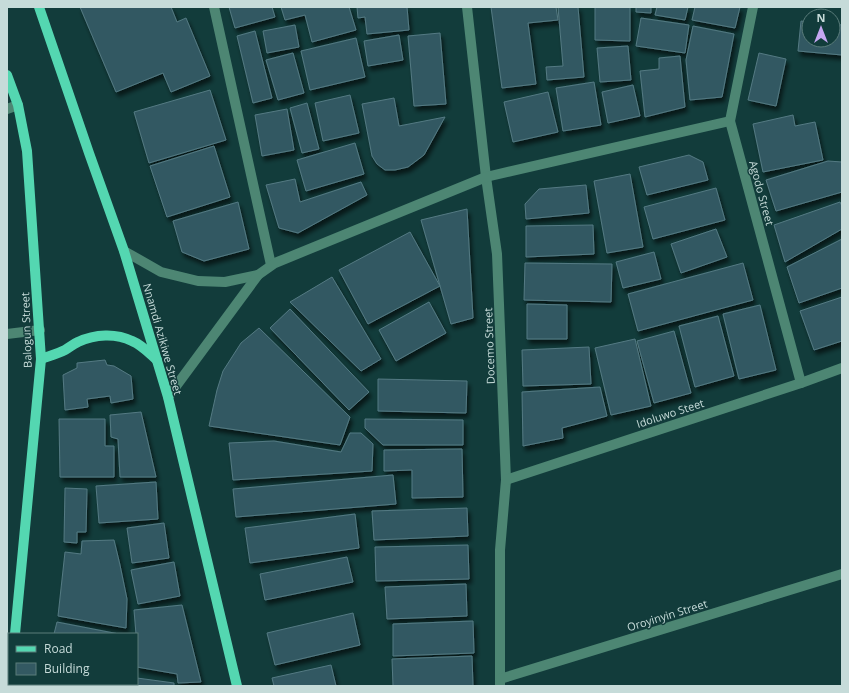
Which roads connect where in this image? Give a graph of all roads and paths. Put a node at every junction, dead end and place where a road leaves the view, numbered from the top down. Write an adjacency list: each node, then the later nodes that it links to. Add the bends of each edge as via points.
1 (39, 7): 10 (main road, Nnamdi Azikiwe Street)
2 (214, 7): 11 (street)
3 (467, 7): 9 (street, Docemo Street)
4 (754, 7): 8 (street, Agodo Street)
5 (7, 75): 6 (main road, Balogun Street)
6 (18, 106): 7 (street); 13 (main road, Balogun Street, via 28,151)
7 (7, 109)
8 (730, 120): 9 (street); 18 (street, Agodo Street)
9 (486, 177): 11 (street); 20 (street, Docemo Street, via 497,254)
10 (124, 251): 12 (street, via 161,272 198,281 225,282); 16 (main road, Nnamdi Azikiwe Street)
11 (271, 265): 12 (street)
12 (258, 275): 19 (street)
13 (40, 330): 14 (street); 15 (main road, Balogun Street)
14 (7, 334)
15 (41, 359): 16 (main road, via 79,342 108,335 133,341); 22 (main road, Balogun Street)
16 (158, 362): 19 (main road, Nnamdi Azikiwe Street)
17 (842, 368): 18 (street, Idoluwo Steet)
18 (801, 383): 20 (street, Idoluwo Steet)
19 (168, 397): 24 (main road, Nnamdi Azikiwe Street)
20 (506, 480): 23 (street, Docemo Street, via 500,550)
21 (842, 574): 23 (street, Oroyinyin Street)
22 (15, 633)
23 (500, 683)
24 (237, 686)

